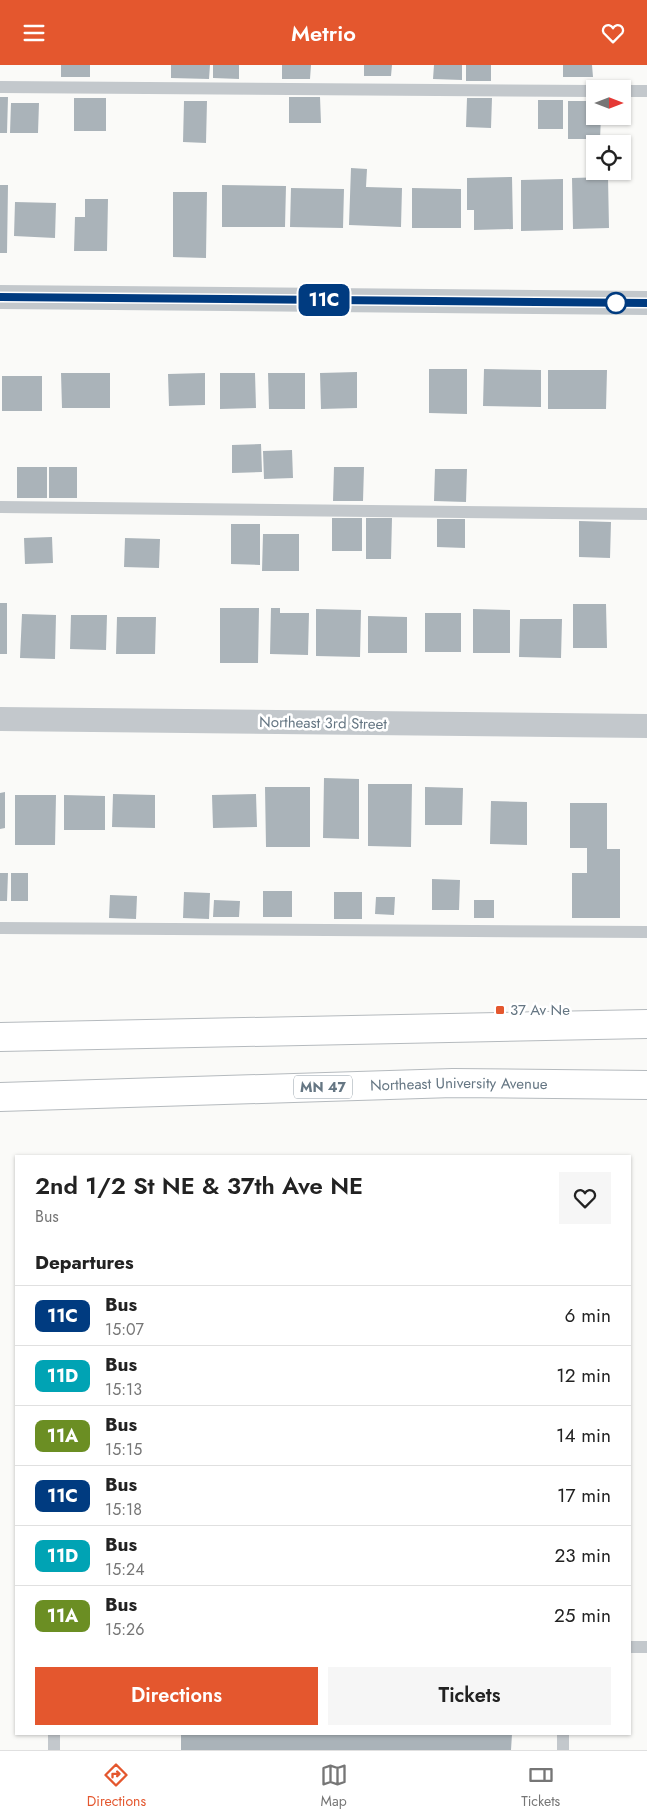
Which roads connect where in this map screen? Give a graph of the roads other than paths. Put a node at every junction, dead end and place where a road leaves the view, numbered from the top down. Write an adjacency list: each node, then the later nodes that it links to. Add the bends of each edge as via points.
1 (0, 87): 2 (lane)
2 (586, 91)
3 (631, 91): 4 (lane)
4 (647, 91)
5 (0, 297): 6 (street)
6 (647, 303)
7 (0, 507): 8 (lane)
8 (647, 514)
9 (0, 719): 10 (street, Northeast 3rd Street)
10 (647, 727)
11 (0, 928): 12 (lane)
12 (647, 932)
13 (647, 1024): 14 (main road)
14 (0, 1037)
15 (647, 1085): 16 (main road, Northeast University Avenue / MN 47, via 453,1083)
16 (0, 1097)
17 (631, 1647): 18 (lane)
18 (647, 1647)
19 (54, 1735): 21 (lane)
20 (563, 1735): 22 (lane)
21 (54, 1750)
22 (563, 1750)

